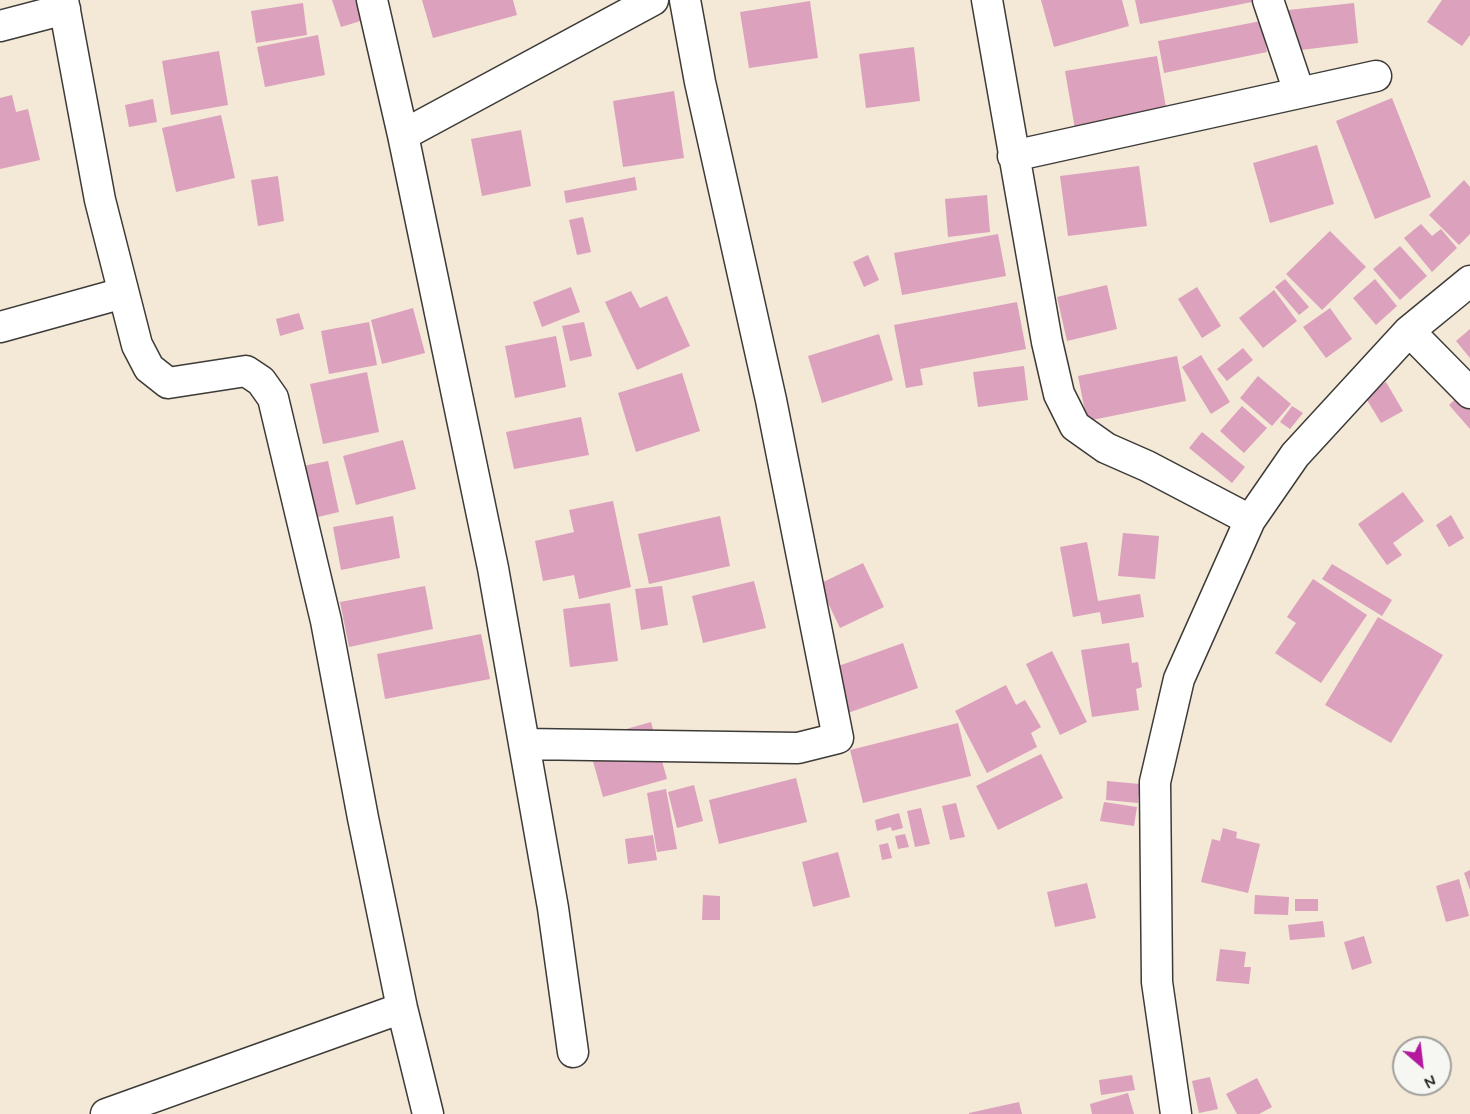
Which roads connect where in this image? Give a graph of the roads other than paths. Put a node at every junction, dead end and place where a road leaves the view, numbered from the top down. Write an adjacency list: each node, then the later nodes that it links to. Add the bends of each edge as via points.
1 (372, 0): 10 (street)
2 (653, 0): 10 (street)
3 (685, 0): 18 (street, via 771,400 838,738 798,748)
4 (987, 0): 11 (street)
5 (1268, 0): 9 (street)
6 (64, 4): 7 (street); 13 (street, via 100,200)
7 (0, 26)
8 (1376, 76): 9 (street)
9 (1299, 92): 11 (street)
10 (403, 135): 18 (street, via 494,568)
11 (1013, 156): 17 (street, via 1047,342 1059,394 1075,426 1106,448)
12 (1470, 281): 15 (street)
13 (123, 293): 14 (street); 19 (street, via 137,345 149,368 168,383 246,371 261,381 273,398 326,621)
14 (0, 327)
15 (1409, 331): 16 (street); 17 (street, via 1295,455)
16 (1470, 393)
17 (1250, 520): 23 (street, via 1179,679 1155,782 1157,982)
18 (524, 744): 20 (street)
19 (402, 1008): 21 (street); 22 (street)
20 (573, 1052)
21 (117, 1112)
22 (428, 1114)
23 (1176, 1114)

